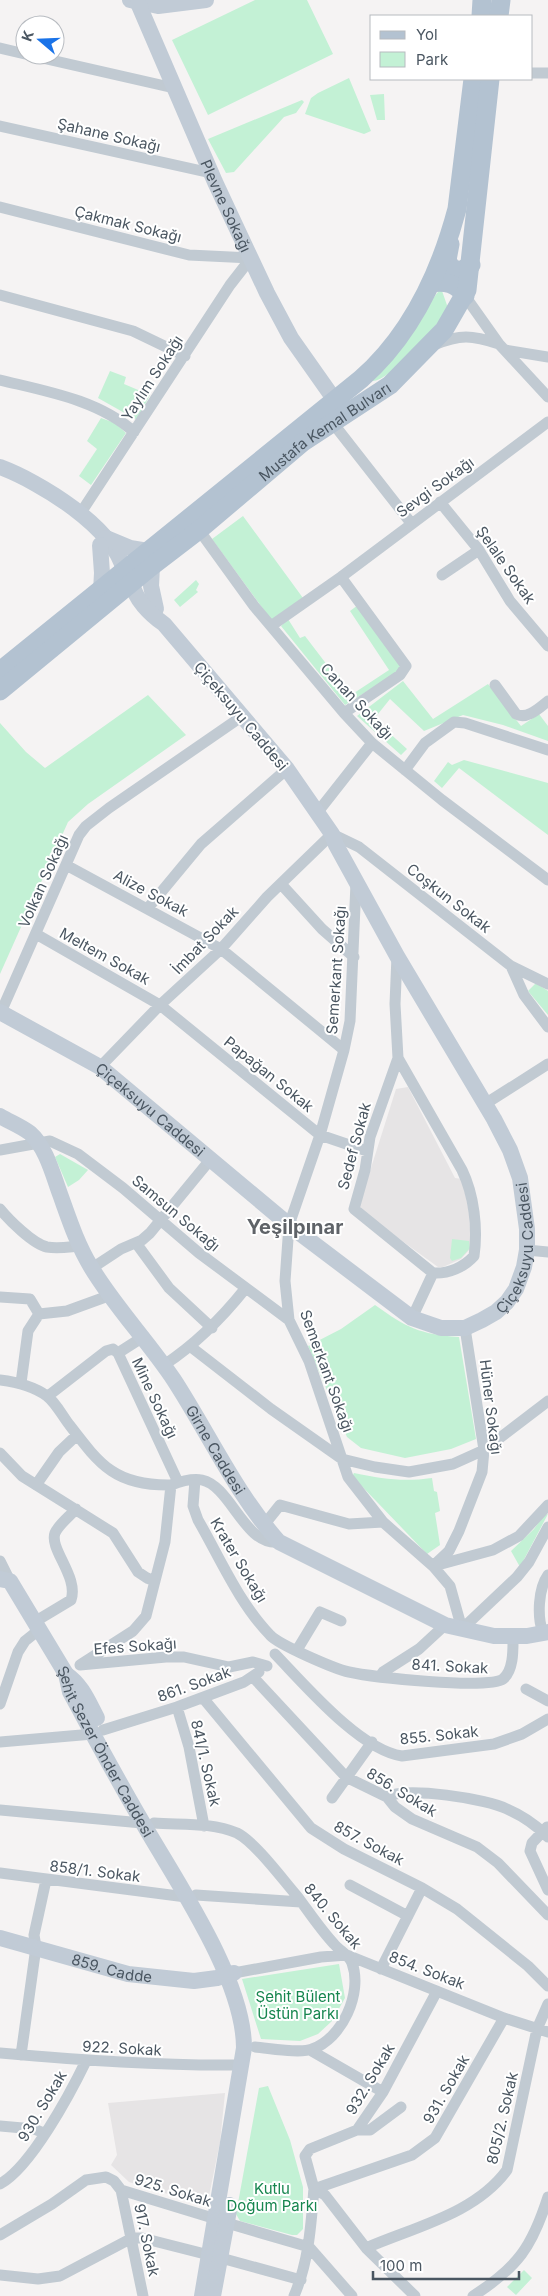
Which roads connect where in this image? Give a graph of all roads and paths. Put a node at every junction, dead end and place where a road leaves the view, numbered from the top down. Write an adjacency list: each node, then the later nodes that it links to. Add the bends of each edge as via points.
1 (206, 0): 2 (street, via 158,6)
2 (133, 2): 12 (street, Plevne Sokağı)
3 (486, 4): 4 (main road)
4 (498, 15)
5 (0, 48): 6 (street)
6 (15, 52)
7 (65, 63): 12 (street)
8 (533, 73): 9 (street)
9 (548, 73)
10 (473, 80): 16 (main road, via 457,209)
11 (490, 80): 18 (main road, Mustafa Kemal Bulvarı)
12 (174, 88): 14 (street, Plevne Sokağı)
13 (0, 126): 14 (street, Şahane Sokağı)
14 (211, 173): 17 (street, Plevne Sokağı)
15 (0, 207): 17 (street, Çakmak Sokağı, via 189,255)
16 (450, 233): 18 (main road, via 448,264 453,270 460,271); 19 (main road)
17 (251, 258): 24 (street, Yaylım Sokağı); 30 (street, Plevne Sokağı, via 291,338)
18 (471, 265): 21 (main road, Mustafa Kemal Bulvarı)
19 (428, 289): 21 (main road, via 450,283); 26 (main road, via 411,304 364,361)
20 (0, 294): 24 (street, via 133,331)
21 (465, 296): 22 (street); 23 (main road, Mustafa Kemal Bulvarı, via 444,330)
22 (502, 347): 23 (street, via 468,336 450,338); 25 (street); 29 (street)
23 (428, 348): 28 (main road, Mustafa Kemal Bulvarı)
24 (185, 356): 33 (street, Yaylım Sokağı)
25 (548, 357)
26 (361, 379): 28 (main road, via 372,387); 30 (main road, Mustafa Kemal Bulvarı)
27 (0, 380): 33 (street, via 81,403 118,418)
28 (390, 385): 31 (main road, Mustafa Kemal Bulvarı)
29 (548, 395)
30 (334, 399): 34 (main road, via 332,411); 36 (main road, Mustafa Kemal Bulvarı)
31 (332, 422): 34 (main road, Mustafa Kemal Bulvarı); 39 (street)
32 (548, 422): 37 (street, Sevgi Sokağı)
33 (134, 432): 38 (street, Yaylım Sokağı)
34 (303, 442): 40 (main road, Mustafa Kemal Bulvarı)
35 (0, 466): 38 (street, via 46,490)
36 (219, 492): 40 (main road, via 198,520); 43 (main road, Mustafa Kemal Bulvarı)
37 (440, 502): 39 (street, Sevgi Sokağı); 42 (street, Şelale Sokak)
38 (80, 514): 41 (street, Çiçeksuyu Caddesi)
39 (411, 523): 46 (street, Sevgi Sokağı)
40 (199, 530): 43 (main road, Mustafa Kemal Bulvarı); 49 (street, Canan Sokağı)
41 (102, 541): 43 (street, via 130,548); 44 (street, Çiçeksuyu Caddesi, via 114,563); 47 (street)
42 (479, 550): 45 (street); 50 (street, Şelale Sokak, via 510,601)
43 (150, 558): 44 (main road, Mustafa Kemal Bulvarı); 48 (street)
44 (128, 576): 47 (main road, Mustafa Kemal Bulvarı); 48 (street, Çiçeksuyu Caddesi)
45 (442, 576)
46 (341, 577): 49 (street, Sevgi Sokağı); 55 (street, via 406,666 400,675)
47 (103, 597): 48 (street); 51 (main road, Mustafa Kemal Bulvarı); 53 (main road, Mustafa Kemal Bulvarı)
48 (150, 607): 56 (street, Çiçeksuyu Caddesi)
49 (271, 626): 55 (street, Canan Sokağı)
50 (548, 646)
51 (0, 670)
52 (495, 685): 54 (street, via 521,717)
53 (0, 691)
54 (548, 701)
55 (344, 713): 57 (street, Canan Sokağı)
56 (241, 716): 59 (street, Çiçeksuyu Caddesi); 63 (street, Volkan Sokağı, via 86,826)
57 (372, 743): 60 (street, Canan Sokağı); 61 (street)
58 (548, 750): 60 (street, via 454,722 425,744)
59 (287, 769): 61 (street, Çiçeksuyu Caddesi); 67 (street, via 201,844)
60 (405, 770): 65 (street, Canan Sokağı)
61 (316, 813): 62 (street, Çiçeksuyu Caddesi)
62 (332, 834): 64 (street, Çiçeksuyu Caddesi); 66 (street, İmbat Sokak); 72 (street, Coşkun Sokak, via 358,846)
63 (66, 865): 67 (street, Alize Sokak); 68 (street, Volkan Sokağı)
64 (356, 879): 70 (street, Semerkant Sokağı); 71 (street, Çiçeksuyu Caddesi)
65 (548, 880)
66 (281, 884): 69 (street, İmbat Sokak); 70 (street, via 322,929)
67 (148, 908): 69 (street, Alize Sokak)
68 (36, 934): 74 (street, Meltem Sokak); 75 (street, Volkan Sokağı)
69 (221, 949): 74 (street, İmbat Sokak); 77 (street, Alize Sokak)
70 (354, 956): 77 (street, Semerkant Sokağı, via 350,1021)
71 (397, 956): 78 (street, Sedef Sokak); 81 (street, Çiçeksuyu Caddesi)
72 (510, 966): 73 (street, Coşkun Sokak); 76 (street, via 524,995)
73 (548, 984)
74 (160, 1005): 80 (street, İmbat Sokak); 83 (street, Papağan Sokak)
75 (0, 1013): 80 (street, Çiçeksuyu Caddesi)
76 (548, 1027)
77 (344, 1050): 83 (street, Semerkant Sokağı)
78 (398, 1058): 86 (street, Sedef Sokak, via 378,1110); 96 (street, Sedef Sokak, via 462,1170 468,1182 472,1206 474,1256 450,1272)
79 (548, 1064): 81 (street)
80 (100, 1067): 87 (street, Çiçeksuyu Caddesi)
81 (485, 1104): 93 (street, Çiçeksuyu Caddesi, via 510,1150 520,1178)
82 (0, 1116): 84 (street, Girne Caddesi, via 30,1133)
83 (320, 1135): 86 (street, Papağan Sokak); 90 (street, Semerkant Sokağı)
84 (38, 1143): 85 (street, Samsun Sokağı); 89 (street, Samsun Sokağı, via 50,1141 78,1154); 92 (street, Girne Caddesi)
85 (0, 1150)
86 (368, 1151): 96 (street, Sedef Sokak, via 354,1209)
87 (210, 1160): 89 (street); 90 (street, Çiçeksuyu Caddesi)
88 (0, 1210): 92 (street, via 45,1247)
89 (160, 1221): 91 (street); 97 (street, Samsun Sokağı)
90 (289, 1225): 101 (street, Çiçeksuyu Caddesi); 102 (street, Semerkant Sokağı, via 285,1281)
91 (136, 1243): 95 (street); 103 (street, via 169,1288)
92 (79, 1246): 95 (street, Girne Caddesi)
93 (527, 1250): 94 (street); 104 (street, Çiçeksuyu Caddesi, via 520,1278 507,1302 496,1312)
94 (548, 1252)
95 (92, 1268): 98 (street, Girne Caddesi)
96 (433, 1273): 101 (street)
97 (245, 1288): 102 (street, Samsun Sokağı); 103 (street)
98 (111, 1295): 100 (street, via 67,1311); 105 (street, Girne Caddesi)
99 (0, 1297): 100 (street, via 30,1299)
100 (39, 1314): 110 (street, via 28,1331)
101 (412, 1318): 104 (street, Çiçeksuyu Caddesi, via 441,1328)
102 (289, 1320): 116 (street, Semerkant Sokağı, via 309,1361)
103 (212, 1328): 106 (street)
104 (465, 1328): 114 (street, Hüner Sokağı)
105 (143, 1337): 107 (street, Mine Sokağı); 108 (street, Girne Caddesi)
106 (192, 1347): 108 (street); 116 (street)
107 (118, 1353): 111 (street, via 106,1351); 118 (street, Mine Sokağı)
108 (164, 1365): 123 (street, Girne Caddesi)
109 (0, 1380): 110 (street)
110 (21, 1383): 111 (street)
111 (48, 1396): 113 (street)
112 (548, 1400): 114 (street)
113 (77, 1435): 118 (street, via 112,1473 137,1483); 119 (street, via 59,1452)
114 (484, 1450): 116 (street, via 453,1464 409,1472); 127 (street, Hüner Sokağı, via 482,1472 459,1531 449,1551)
115 (0, 1452): 119 (street, via 22,1476)
116 (342, 1459): 122 (street, Semerkant Sokağı, via 348,1477)
117 (195, 1480): 118 (street); 125 (street, via 201,1479 216,1488 250,1529 265,1540); 137 (street, Krater Sokağı, via 193,1506 198,1520 242,1599 270,1636)
118 (174, 1484): 130 (street)
119 (36, 1485): 121 (street)
120 (548, 1505): 127 (street, via 520,1536 493,1550)
121 (76, 1508): 130 (street, via 113,1532 138,1572); 132 (street, via 56,1532 54,1542 74,1591 71,1600)
122 (383, 1522): 123 (street, via 349,1524 280,1505); 127 (street, Semerkant Sokağı)
123 (264, 1525): 125 (street, Girne Caddesi)
124 (548, 1527): 134 (street, via 524,1570)
125 (279, 1542): 133 (street, Girne Caddesi)
126 (0, 1561): 129 (street)
127 (433, 1566): 134 (street, Semerkant Sokağı, via 450,1586)
128 (548, 1575): 135 (street, via 542,1590 539,1618)
129 (5, 1580): 132 (street, Şehit Sezer Önder Caddesi)
130 (155, 1581): 141 (street, via 146,1616 133,1631)
131 (341, 1621): 138 (street, via 320,1612)
132 (38, 1625): 141 (street, Şehit Sezer Önder Caddesi); 147 (street, via 18,1652)
133 (445, 1625): 134 (street, Girne Caddesi); 142 (street, via 419,1649)
134 (462, 1630): 136 (street, Girne Caddesi)
135 (545, 1633): 136 (street, Girne Caddesi)
136 (513, 1636): 142 (street, 841. Sokak, via 509,1671 494,1683 445,1683)
137 (283, 1644): 138 (street); 139 (street, 861. Sokak)
138 (297, 1650): 142 (street, via 348,1672)
139 (275, 1654): 140 (street, 861. Sokak); 152 (street, 855. Sokak, via 332,1712)
140 (267, 1666): 141 (street, Efes Sokağı, via 253,1662 229,1667 184,1657 166,1657); 143 (street, 861. Sokak)
141 (73, 1670): 150 (street, Şehit Sezer Önder Caddesi, via 70,1692)
142 (380, 1676)
143 (253, 1677): 145 (street, 861. Sokak); 153 (street, 856. Sokak)
144 (526, 1689): 146 (street)
145 (203, 1698): 148 (street, 861. Sokak); 163 (street, 857. Sokak, via 311,1828)
146 (548, 1701)
147 (0, 1704)
148 (177, 1707): 150 (street, 861. Sokak); 158 (street, 841/1. Sokak)
149 (548, 1719): 152 (street, 855. Sokak, via 500,1742 402,1756 393,1755)
150 (98, 1732): 151 (street, 861. Sokak); 157 (street, Şehit Sezer Önder Caddesi)
151 (0, 1742)
152 (372, 1742): 153 (street)
153 (346, 1776): 154 (street); 155 (street, 856. Sokak)
154 (332, 1798)
155 (387, 1798): 159 (street, via 396,1793 418,1793 491,1802); 167 (street, 856. Sokak, via 412,1819 477,1847 512,1876)
156 (0, 1810): 157 (street, 840. Sokak)
157 (148, 1823): 158 (street, 840. Sokak); 165 (street, Şehit Sezer Önder Caddesi)
158 (204, 1826): 166 (street, 840. Sokak, via 236,1832 244,1837)
159 (546, 1832): 164 (street, via 532,1843 530,1851)
160 (0, 1873): 161 (street, 858/1. Sokak)
161 (46, 1880): 165 (street, 858/1. Sokak); 170 (street, via 34,1935)
162 (350, 1885): 168 (street)
163 (422, 1888): 168 (street); 174 (street, 857. Sokak, via 457,1909)
164 (548, 1890)
165 (191, 1896): 166 (street, 858/1. Sokak); 173 (street, Şehit Sezer Önder Caddesi)
166 (302, 1902): 171 (street, 840. Sokak, via 332,1942)
167 (548, 1915)
168 (408, 1916): 172 (street)
169 (0, 1938): 170 (street, 859. Cadde)
170 (36, 1946): 173 (street, 859. Cadde, via 128,1974 194,1981); 182 (street)
171 (347, 1955): 172 (street, 854. Sokak); 173 (street, 854. Sokak); 180 (street, 840. Sokak, via 352,1962 354,1985 347,2012 330,2038)
172 (381, 1969): 175 (street, 854. Sokak)
173 (230, 1974): 179 (street, Şehit Sezer Önder Caddesi, via 255,2036); 184 (street, Şehit Sezer Önder Caddesi, via 244,2035)
174 (548, 1986)
175 (437, 1991): 177 (street, 854. Sokak); 185 (street, 932. Sokak)
176 (548, 2004): 178 (street, 805/2. Sokak)
177 (504, 2018): 178 (street, 854. Sokak); 191 (street, 931. Sokak, via 435,2138 412,2155)
178 (542, 2031): 198 (street, 805/2. Sokak, via 507,2170 496,2185 480,2198 444,2216)
179 (255, 2047): 180 (street); 184 (street, Şehit Sezer Önder Caddesi)
180 (310, 2050): 185 (street)
181 (0, 2053): 182 (street, 922. Sokak)
182 (21, 2055): 183 (street, 922. Sokak)
183 (86, 2061): 184 (street, 922. Sokak); 189 (street, 930. Sokak)
184 (247, 2066): 194 (street, Şehit Sezer Önder Caddesi)
185 (383, 2092): 188 (street, 932. Sokak)
186 (401, 2107): 188 (street, via 370,2130)
187 (0, 2126): 189 (street)
188 (357, 2130): 191 (street, 932. Sokak, via 310,2149 305,2156)
189 (44, 2133): 190 (street, 930. Sokak, via 24,2164)
190 (0, 2184)
191 (314, 2189): 197 (street); 198 (street, via 328,2199)
192 (121, 2190): 194 (street, 925. Sokak); 195 (street, 925. Sokak, via 106,2177 86,2180); 196 (street, 917. Sokak)
193 (548, 2196): 208 (street, via 538,2224 517,2262 500,2279)
194 (221, 2221): 197 (street, 925. Sokak); 199 (street, Şehit Sezer Önder Caddesi)
195 (0, 2236)
196 (132, 2238): 199 (street); 200 (street, via 60,2276 38,2279); 202 (street, 917. Sokak)
197 (309, 2247): 201 (street); 206 (street)
198 (366, 2248): 207 (street)
199 (215, 2256): 201 (street); 203 (street, Şehit Sezer Önder Caddesi); 204 (street, Şehit Sezer Önder Caddesi)
200 (0, 2275)
201 (301, 2280): 205 (street)
202 (143, 2296)
203 (202, 2296)
204 (213, 2296)
205 (294, 2296)
206 (352, 2296)
207 (415, 2296)
208 (473, 2296)

